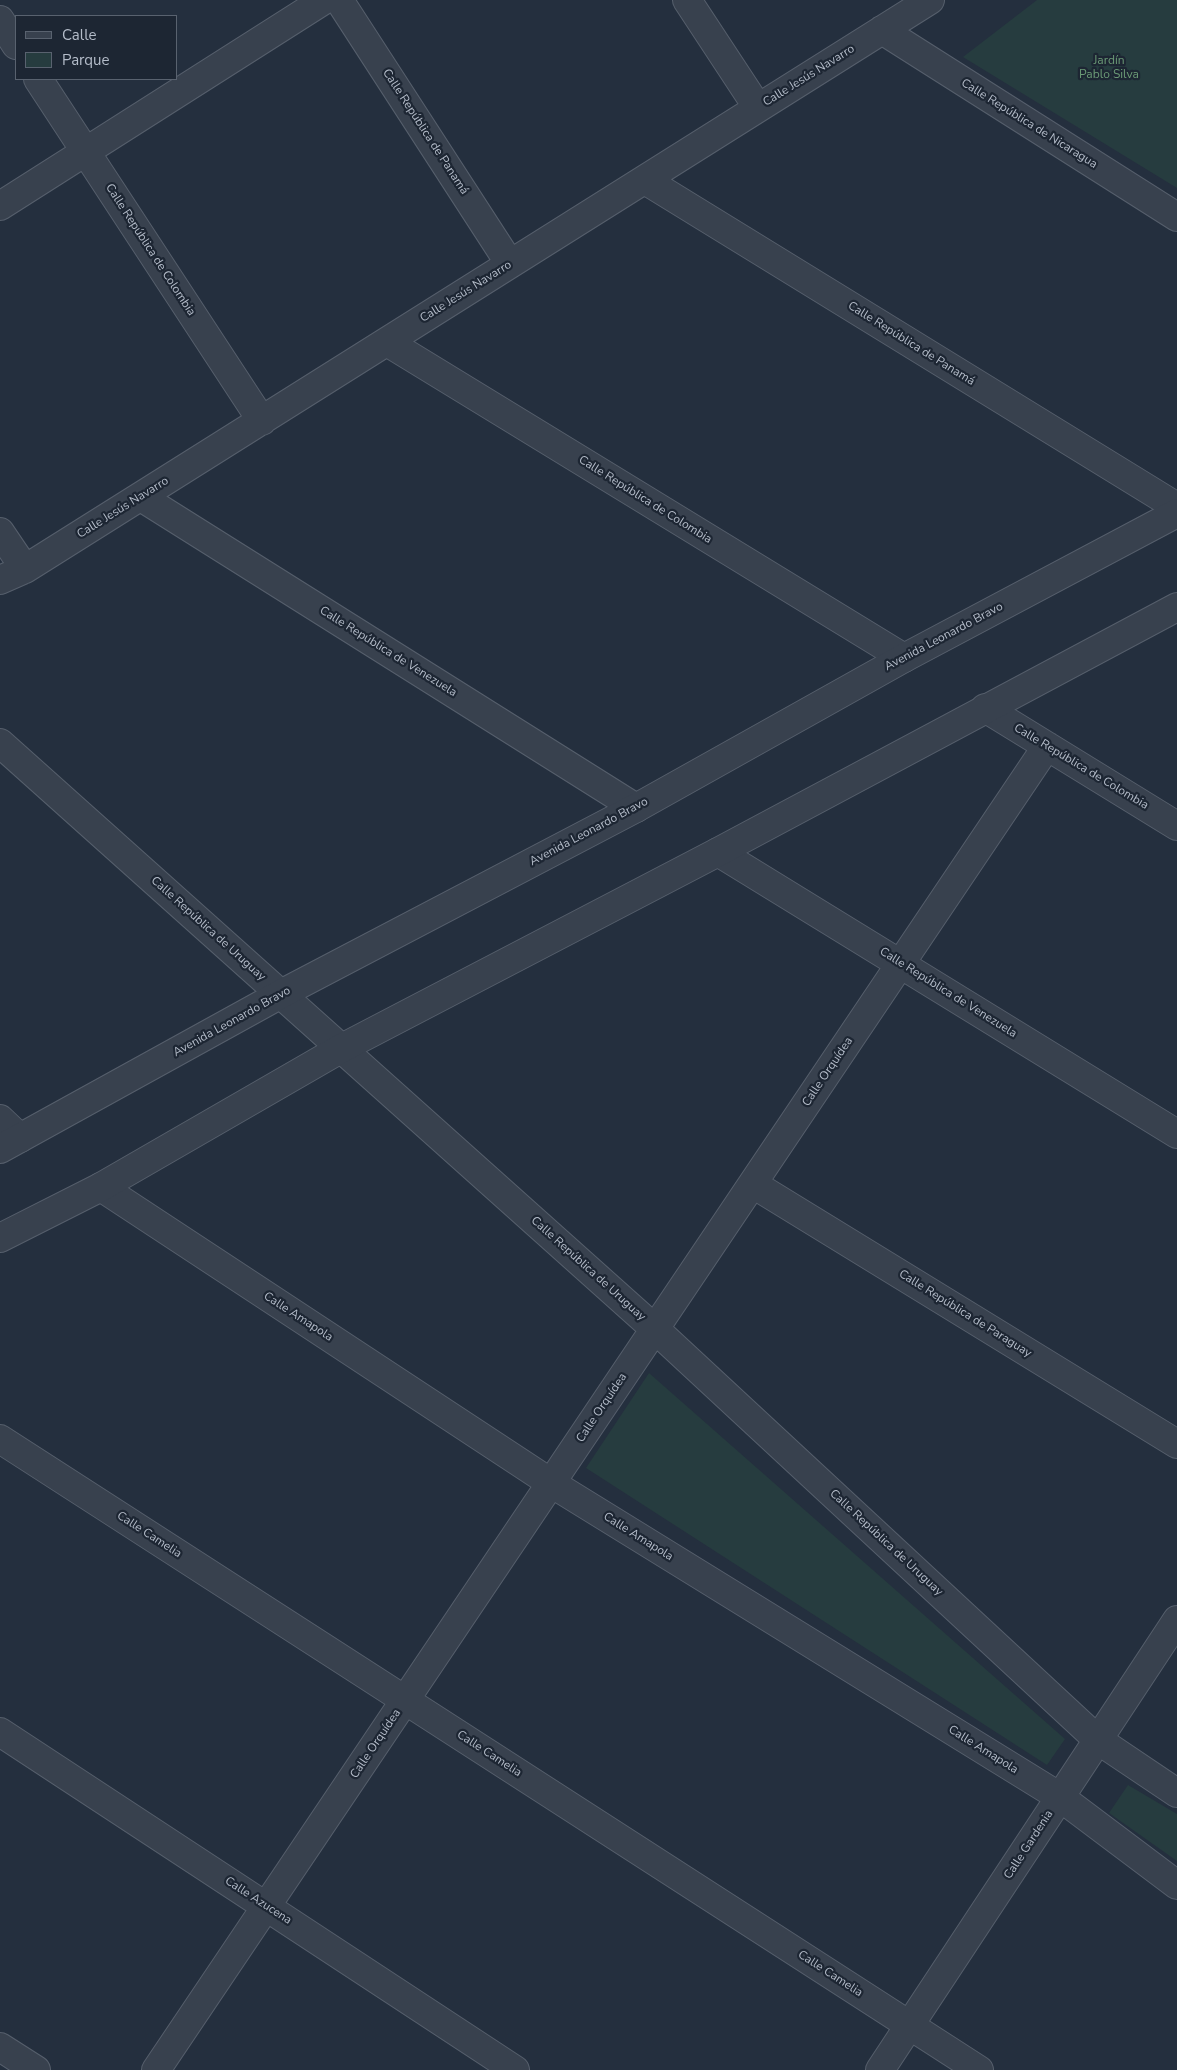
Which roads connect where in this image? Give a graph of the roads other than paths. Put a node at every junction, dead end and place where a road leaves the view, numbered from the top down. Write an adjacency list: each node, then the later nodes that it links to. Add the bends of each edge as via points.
1 (324, 0): 10 (street)
2 (339, 0): 14 (street, Calle República de Panamá)
3 (687, 0): 9 (street)
4 (930, 0): 6 (street, Calle Jesús Navarro)
5 (0, 20): 7 (street)
6 (882, 30): 9 (street, Calle Jesús Navarro); 13 (street, Calle República de Nicaragua)
7 (15, 43)
8 (39, 80): 10 (street, Calle República de Colombia)
9 (758, 108): 11 (street, Calle Jesús Navarro)
10 (86, 151): 12 (street); 16 (street, Calle República de Colombia)
11 (645, 180): 14 (street, Calle Jesús Navarro); 18 (street, Calle República de Panamá)
12 (0, 206)
13 (1177, 217)
14 (510, 264): 15 (street, Calle Jesús Navarro)
15 (387, 342): 16 (street, Calle Jesús Navarro); 24 (street, Calle República de Colombia)
16 (262, 421): 17 (street, Calle Jesús Navarro)
17 (141, 497): 21 (street, Calle Jesús Navarro); 28 (street, Calle República de Venezuela)
18 (1177, 508)
19 (1177, 513): 24 (street, Avenida Leonardo Bravo)
20 (0, 532): 21 (street)
21 (25, 569): 22 (street, Calle Jesús Navarro)
22 (0, 580)
23 (1177, 607): 25 (street)
24 (904, 658): 28 (street, Avenida Leonardo Bravo)
25 (985, 708): 27 (street, Calle República de Colombia); 30 (street)
26 (0, 743): 32 (street, Calle República de Uruguay)
27 (1048, 746): 29 (street, Calle República de Colombia); 31 (street, Calle Orquídea)
28 (636, 808): 32 (street, Avenida Leonardo Bravo)
29 (1177, 826)
30 (718, 852): 31 (street, Calle República de Venezuela); 33 (street)
31 (901, 964): 35 (street, Calle República de Venezuela); 37 (street, Calle Orquídea)
32 (281, 994): 33 (street, Calle República de Uruguay); 36 (street, Avenida Leonardo Bravo)
33 (342, 1048): 38 (street); 40 (street, Calle República de Uruguay)
34 (0, 1119): 36 (street)
35 (1177, 1134)
36 (10, 1143)
37 (753, 1184): 40 (street, Calle Orquídea); 42 (street, Calle República de Paraguay)
38 (101, 1187): 39 (street); 43 (street, Calle Amapola)
39 (0, 1238)
40 (656, 1330): 43 (street, Calle Orquídea); 47 (street, Calle República de Uruguay)
41 (0, 1439): 45 (street, Calle Camelia)
42 (1177, 1444)
43 (551, 1483): 45 (street, Calle Orquídea); 49 (street, Calle Amapola)
44 (1177, 1620): 47 (street, Calle Gardenia)
45 (405, 1700): 51 (street, Calle Orquídea); 52 (street, Calle Camelia)
46 (0, 1732): 51 (street, Calle Azucena)
47 (1098, 1740): 48 (street, Calle República de Uruguay); 49 (street, Calle Gardenia)
48 (1177, 1792)
49 (1060, 1797): 50 (street, Calle Amapola); 52 (street, Calle Gardenia)
50 (1177, 1885)
51 (267, 1907): 55 (street, Calle Orquídea); 56 (street, Calle Azucena)
52 (910, 2025): 57 (street, Calle Gardenia); 58 (street, Calle Camelia)
53 (0, 2046): 54 (street)
54 (36, 2070)
55 (156, 2070)
56 (515, 2070)
57 (880, 2070)
58 (979, 2070)

